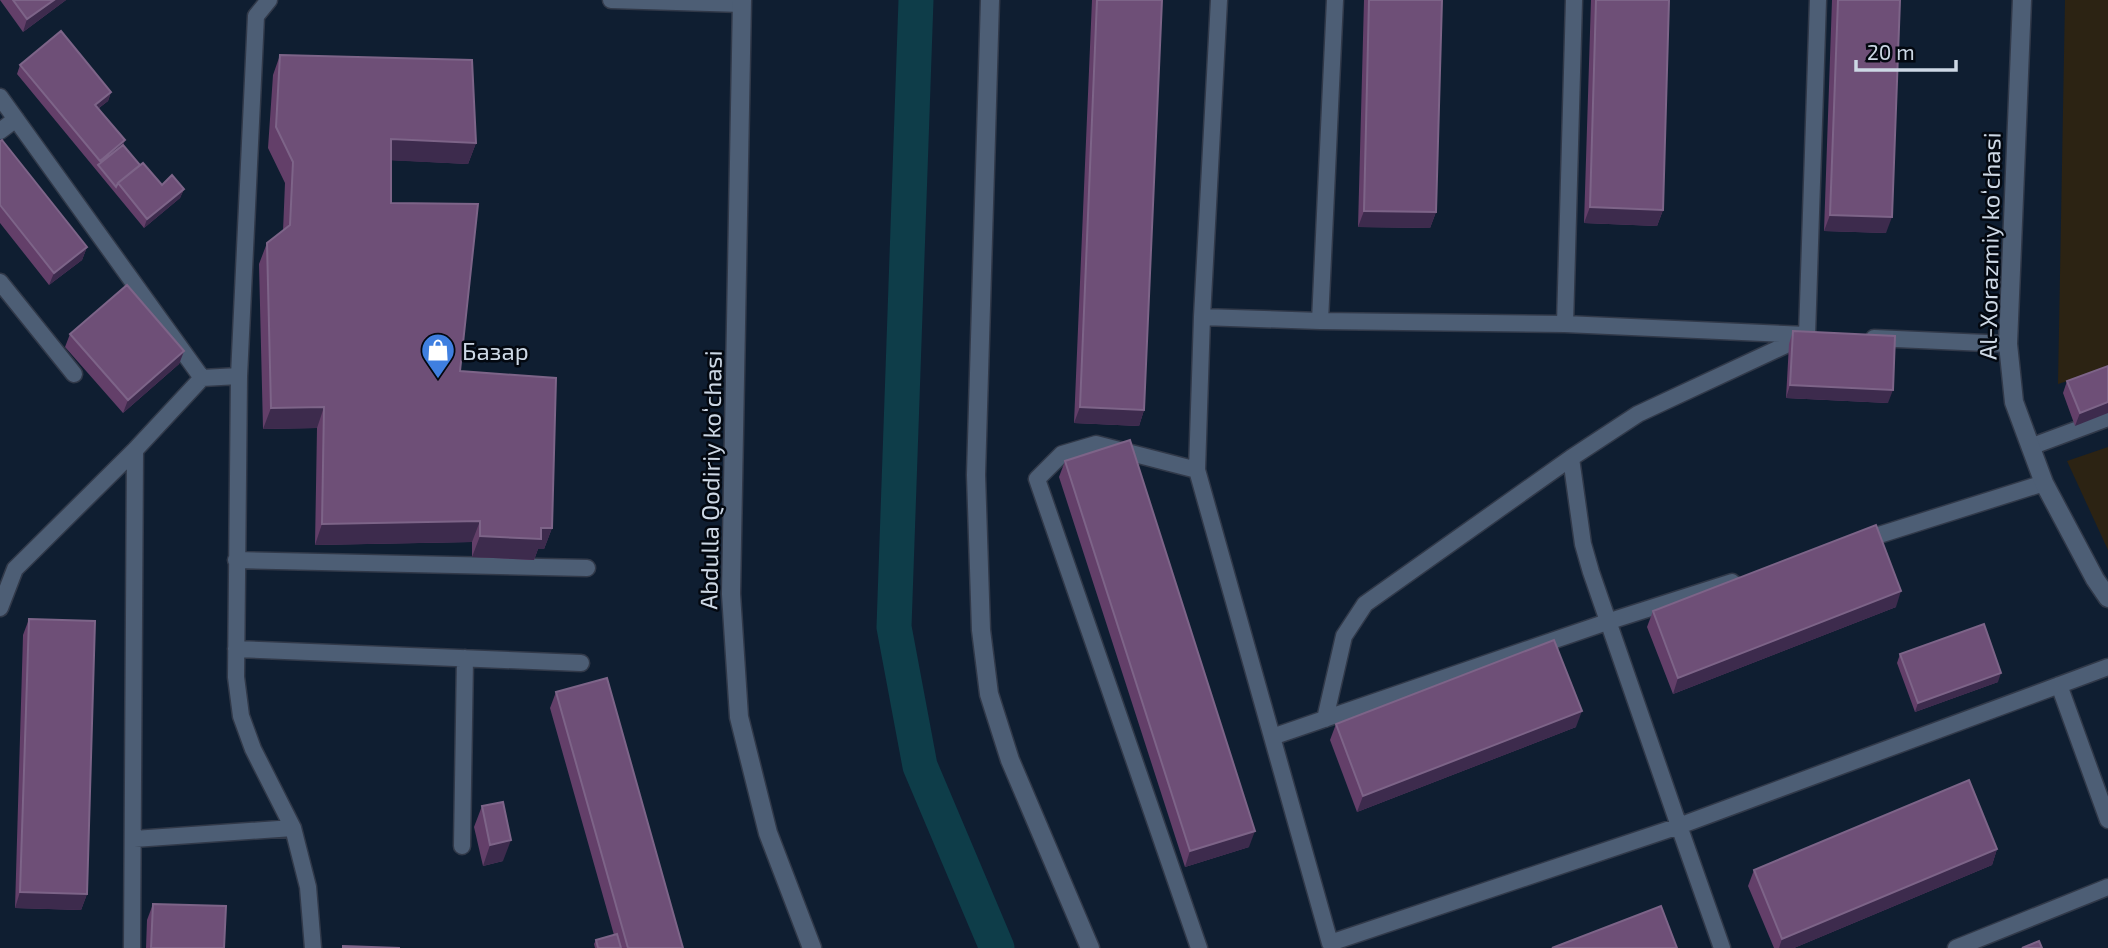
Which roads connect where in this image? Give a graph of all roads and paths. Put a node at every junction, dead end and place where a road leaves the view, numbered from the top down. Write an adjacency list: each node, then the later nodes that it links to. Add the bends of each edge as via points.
1 (269, 0): 21 (lane, via 256,16)
2 (611, 0): 9 (lane)
3 (990, 0): 55 (street, via 976,475 981,630 989,694 1010,760)
4 (1219, 0): 14 (lane)
5 (1335, 0): 15 (lane)
6 (1574, 0): 16 (lane)
7 (1818, 0): 17 (lane)
8 (2022, 0): 19 (street, Al-Xorazmiy koʻchasi)
9 (742, 2): 54 (street, Abdulla Qodiriy koʻchasi, via 731,594 738,717 768,833)
10 (0, 97): 11 (lane)
11 (16, 119): 12 (lane); 22 (lane)
12 (0, 131)
13 (0, 282): 20 (lane)
14 (1202, 317): 15 (lane); 27 (lane)
15 (1320, 321): 16 (lane)
16 (1565, 324): 17 (lane)
17 (1814, 335): 26 (lane, via 1637,414)
18 (1861, 337): 19 (lane)
19 (2008, 344): 24 (street, Al-Xorazmiy koʻchasi, via 2014,402)
20 (74, 374)
21 (239, 376): 22 (lane); 30 (lane)
22 (202, 378): 25 (lane)
23 (2108, 418): 24 (lane)
24 (2029, 447): 28 (street, Al-Xorazmiy koʻchasi)
25 (135, 450): 32 (lane); 48 (lane)
26 (1571, 458): 37 (lane, via 1583,544); 43 (lane, via 1365,604 1343,636)
27 (1197, 470): 44 (lane); 56 (lane, via 1096,444 1062,454 1037,479)
28 (2044, 483): 29 (lane); 35 (street, Al-Xorazmiy koʻchasi)
29 (1847, 545)
30 (236, 560): 31 (lane); 38 (lane)
31 (587, 568)
32 (15, 569): 34 (lane); 36 (lane)
33 (1741, 579): 37 (lane)
34 (0, 584)
35 (2108, 597)
36 (0, 608)
37 (1609, 621): 43 (lane); 46 (lane)
38 (236, 649): 39 (lane); 47 (lane, via 241,716)
39 (465, 658): 40 (lane); 49 (lane)
40 (581, 663)
41 (2108, 667): 42 (lane)
42 (2059, 685): 45 (lane); 46 (lane)
43 (1325, 719): 44 (lane)
44 (1272, 737): 51 (lane)
45 (2108, 820)
46 (1679, 826): 51 (lane); 57 (lane)
47 (293, 828): 48 (lane); 53 (lane, via 308,887)
48 (134, 839): 52 (lane)
49 (462, 846)
50 (2108, 887): 58 (lane)
51 (1326, 946)
52 (132, 948)
53 (313, 948)
54 (812, 948)
55 (1090, 948)
56 (1199, 948)
57 (1722, 948)
58 (1956, 948)

